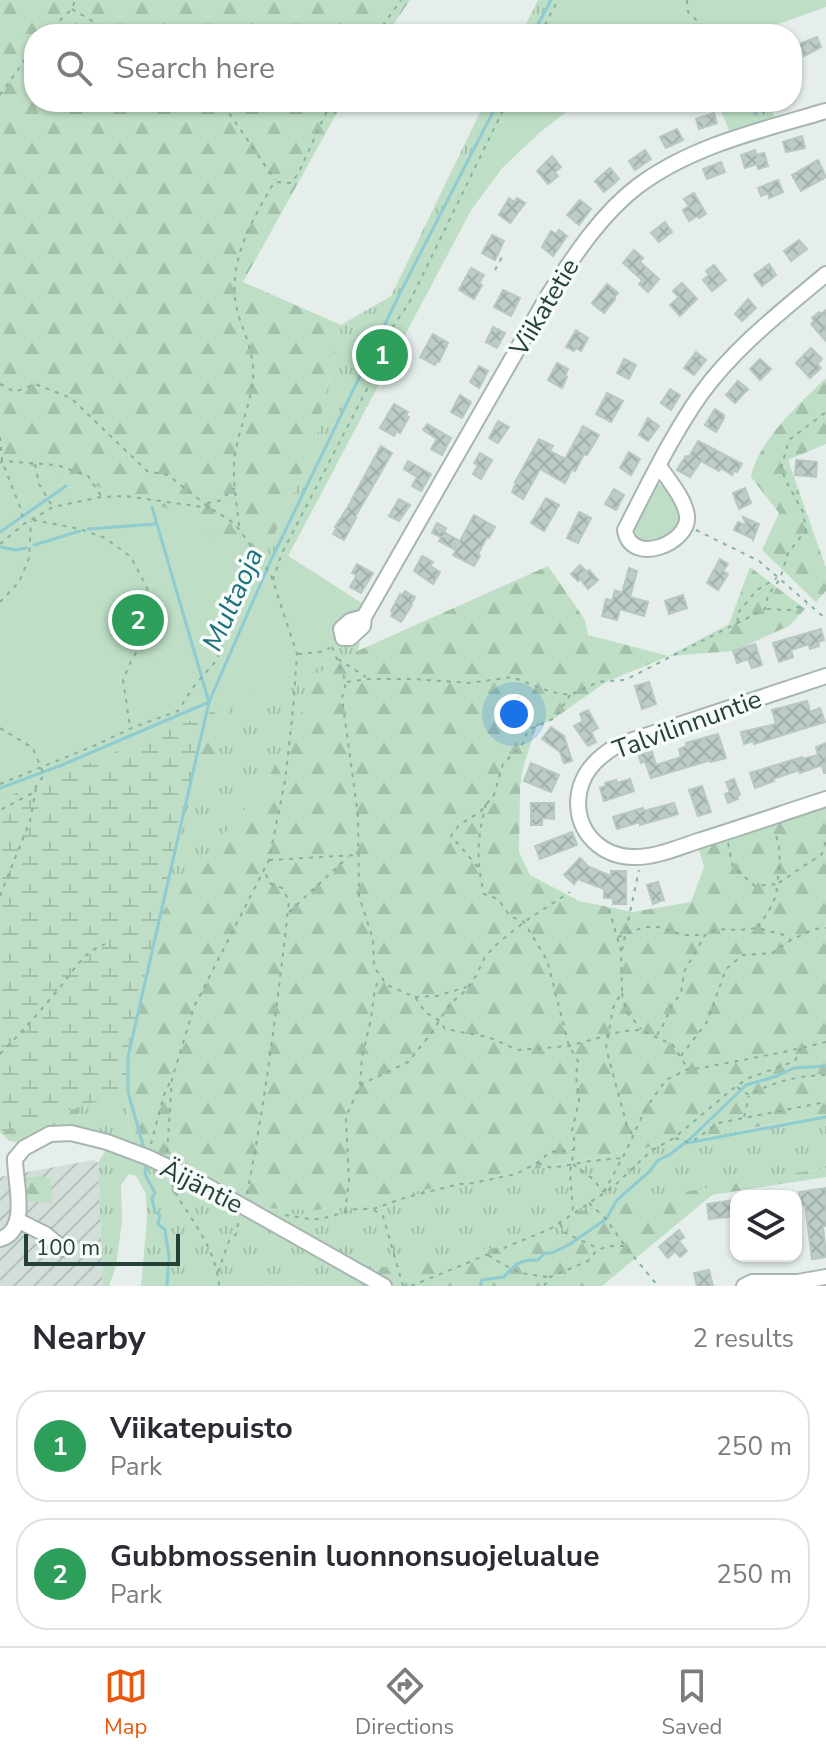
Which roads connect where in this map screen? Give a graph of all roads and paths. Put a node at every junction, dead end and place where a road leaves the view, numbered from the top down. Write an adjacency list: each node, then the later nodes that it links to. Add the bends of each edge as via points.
1 (75, 0): 5 (path)
2 (401, 0): 8 (path)
3 (558, 0): 9 (path)
4 (685, 1): 10 (path)
5 (72, 9): 6 (path); 7 (path)
6 (56, 24)
7 (97, 24)
8 (384, 24)
9 (545, 24)
10 (701, 24)
11 (24, 61): 12 (path)
12 (0, 95)
13 (826, 111): 18 (street, Viikatetie)
14 (228, 112): 19 (path)
15 (326, 112): 19 (path, via 298,174 291,183)
16 (502, 112): 41 (path, via 409,303 390,331 380,364 282,553)
17 (763, 112): 18 (path)
18 (772, 127): 45 (street, Viikatetie, via 669,166 637,187 598,225 549,294)
19 (275, 181): 29 (path, via 253,218 233,280 253,378 234,462)
20 (503, 255): 21 (path)
21 (495, 270)
22 (826, 274): 28 (street, via 720,371)
23 (0, 384): 31 (path, via 15,392 35,384 71,398 147,471 168,475)
24 (826, 412): 40 (path, via 789,440 781,468 806,530 788,553)
25 (0, 437): 26 (path)
26 (1, 462): 27 (path); 35 (path)
27 (35, 463): 30 (path, via 88,476); 32 (path, via 39,484)
28 (659, 466): 36 (street, via 684,507); 36 (street, via 625,530 627,538 635,546 653,549 679,536)
29 (235, 488): 31 (path, via 219,501); 37 (path)
30 (101, 497): 32 (path); 33 (path)
31 (206, 503): 33 (path)
32 (53, 507): 34 (path)
33 (210, 508): 37 (path)
34 (32, 520): 35 (path); 42 (path, via 29,558 19,582); 55 (path, via 105,538 131,557 147,588 148,634 123,680)
35 (24, 524): 38 (path)
36 (686, 526): 40 (path, via 759,561)
37 (239, 529): 39 (path)
38 (0, 544)
39 (260, 558): 41 (path); 55 (path, via 217,660 178,711)
40 (779, 578): 43 (path); 44 (path); 47 (path, via 757,590 737,614)
41 (273, 581): 48 (path)
42 (0, 602)
43 (808, 603): 44 (path, via 789,610); 46 (path)
44 (765, 609): 47 (path)
45 (364, 617)
46 (826, 619)
47 (738, 624): 53 (path, via 625,680 598,682)
48 (297, 654): 49 (path, via 332,647); 68 (path, via 285,781)
49 (337, 659): 51 (path); 52 (path)
50 (826, 676): 67 (street, Talvilinnuntie, via 618,745 594,762 580,787 578,808 584,827 607,852)
51 (368, 679): 52 (path); 53 (path, via 470,683 512,677)
52 (346, 682): 66 (path, via 342,698 358,815)
53 (570, 695): 60 (path, via 555,718 528,730 522,745 503,764)
54 (0, 728): 56 (path, via 33,748)
55 (130, 728): 56 (path)
56 (42, 767): 57 (path); 58 (path, via 44,775)
57 (0, 784)
58 (36, 787): 61 (path); 73 (path, via 30,821)
59 (826, 799): 62 (street, Talvilinnuntie)
60 (486, 804): 69 (path); 69 (path, via 451,836)
61 (0, 810)
62 (768, 819): 63 (street, Talvilinnuntie); 71 (path, via 777,839)
63 (726, 832): 67 (street, Talvilinnuntie); 71 (path, via 733,867 755,886)
64 (826, 840): 71 (path, via 822,854)
65 (350, 855): 66 (path); 68 (path); 75 (path)
66 (358, 855): 85 (path, via 359,896 373,939 374,967)
67 (642, 857): 79 (path)
68 (269, 860): 70 (path)
69 (478, 868): 76 (path, via 484,894)
70 (264, 869): 75 (path, via 269,883 282,888); 108 (path, via 194,1007)
71 (777, 884): 77 (path, via 774,903)
72 (570, 892): 76 (path)
73 (0, 896)
74 (609, 909): 81 (path)
75 (288, 913): 115 (path)
76 (524, 922): 86 (path, via 485,957); 94 (path, via 547,960)
77 (757, 928): 80 (path, via 717,929); 82 (path)
78 (826, 928): 82 (path)
79 (625, 935): 80 (path, via 644,927); 81 (path); 84 (path)
80 (705, 935): 92 (path)
81 (617, 938): 84 (path)
82 (791, 940): 97 (path, via 772,953 743,955 726,969 707,1022)
83 (105, 944): 96 (path, via 91,949)
84 (621, 951): 87 (path)
85 (381, 977): 88 (path); 100 (path)
86 (468, 987): 88 (path); 89 (path)
87 (622, 992): 90 (path, via 626,1011); 91 (path)
88 (415, 997): 89 (path)
89 (440, 1021): 94 (path, via 445,1029 488,1037 518,1050); 100 (path, via 408,1062)
90 (641, 1030): 91 (path); 92 (path)
91 (607, 1037): 94 (path); 105 (path, via 610,1066)
92 (655, 1037): 97 (path, via 673,1045)
93 (826, 1042): 95 (path)
94 (569, 1046): 107 (path, via 578,1061)
95 (801, 1048): 98 (path); 101 (path, via 795,1061)
96 (0, 1054)
97 (681, 1057): 98 (path)
98 (688, 1069): 105 (path, via 666,1080)
99 (826, 1075): 102 (path, via 794,1077)
100 (360, 1085): 117 (path, via 346,1117)
101 (735, 1087): 102 (path); 106 (path)
102 (749, 1095): 104 (path)
103 (826, 1102): 104 (path)
104 (744, 1118): 106 (path, via 718,1123 693,1141)
105 (634, 1136): 110 (path)
106 (674, 1138): 113 (path)
107 (574, 1150): 111 (path, via 550,1152); 112 (path)
108 (147, 1157): 109 (street, Äijäntie, via 88,1136 61,1133 36,1140); 115 (street, Äijäntie)
109 (7, 1158): 119 (street)
110 (623, 1158): 112 (path); 113 (path)
111 (537, 1163): 112 (path, via 552,1168); 116 (path, via 509,1176 459,1184)
112 (572, 1163): 113 (path); 118 (path)
113 (603, 1193): 114 (path)
114 (588, 1203): 118 (path); 121 (path)
115 (248, 1209): 117 (path, via 309,1219); 130 (path, via 229,1241); 131 (street, Äijäntie)
116 (373, 1209): 117 (path); 132 (path, via 383,1216)
117 (345, 1212)
118 (575, 1212): 120 (path)
119 (17, 1220): 122 (street, via 12,1233); 125 (street)
120 (560, 1222): 126 (path, via 563,1232); 127 (path)
121 (618, 1237): 123 (path); 124 (path)
122 (0, 1239)
123 (610, 1246): 124 (path); 126 (path)
124 (625, 1246): 135 (path)
125 (63, 1249)
126 (597, 1250): 128 (path, via 588,1261)
127 (488, 1255): 128 (path, via 512,1271); 133 (path)
128 (550, 1277): 134 (path)
129 (826, 1277): 136 (street)
130 (219, 1286)
131 (384, 1286)
132 (403, 1286)
133 (411, 1286)
134 (544, 1286)
135 (658, 1286)
136 (744, 1286)

